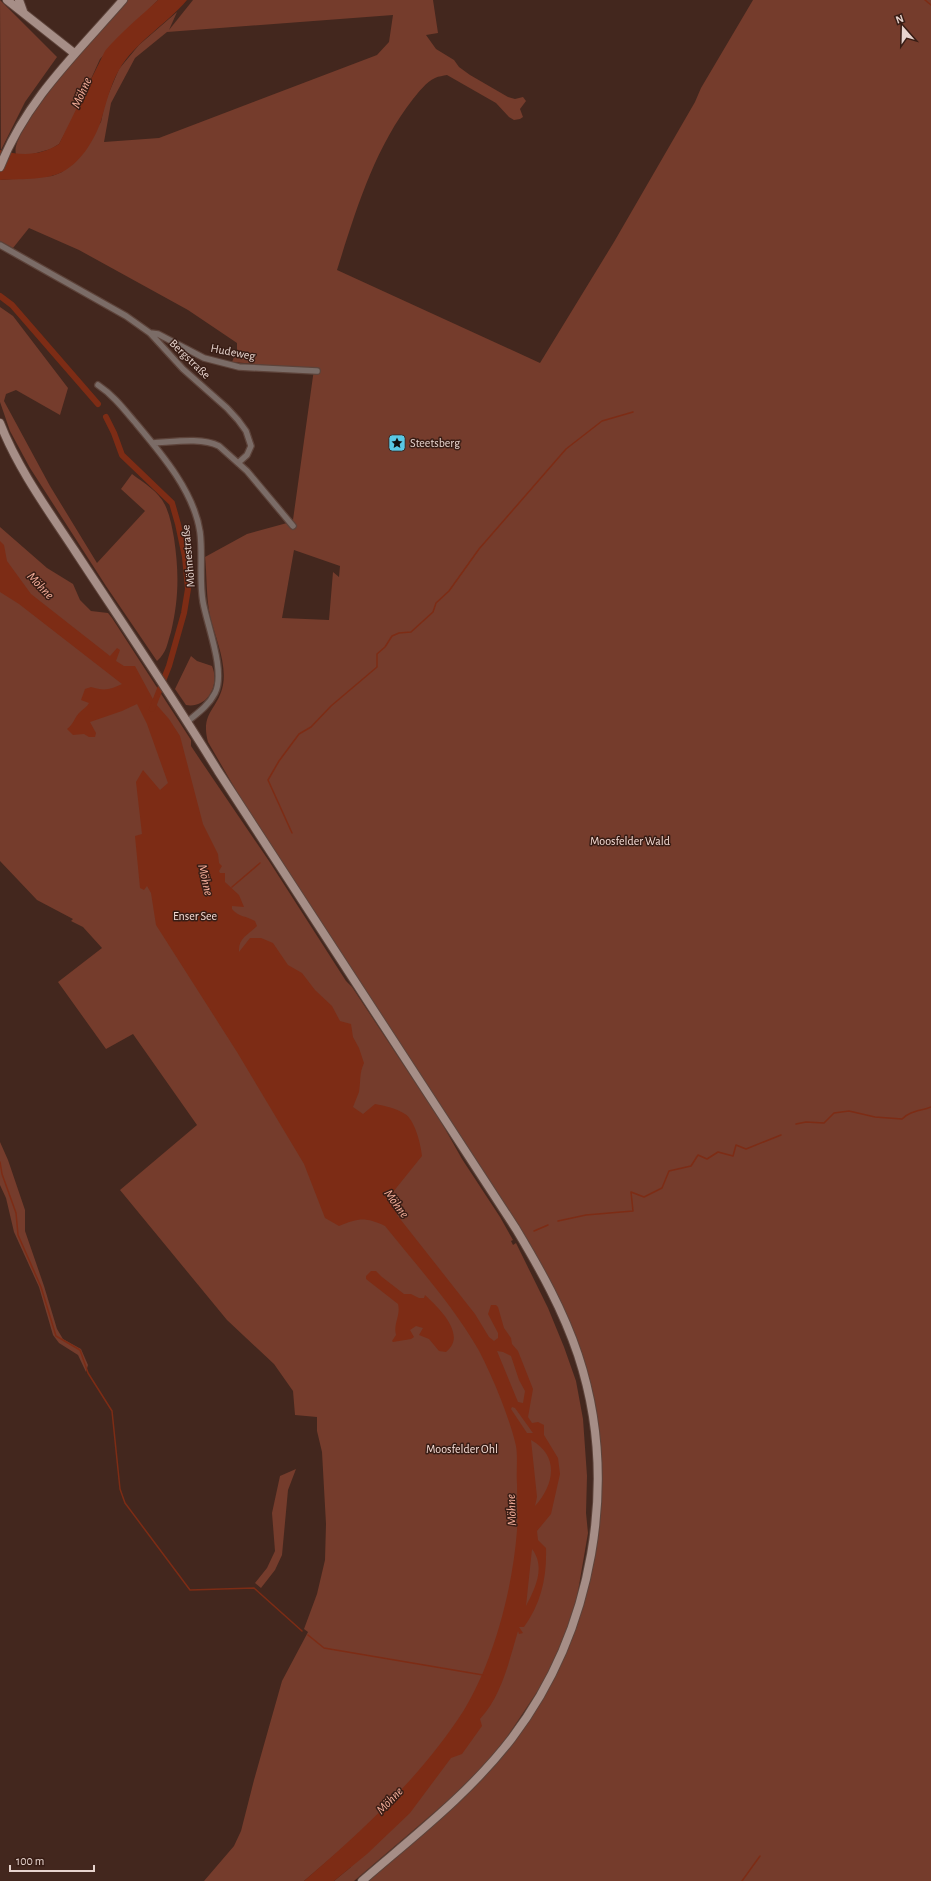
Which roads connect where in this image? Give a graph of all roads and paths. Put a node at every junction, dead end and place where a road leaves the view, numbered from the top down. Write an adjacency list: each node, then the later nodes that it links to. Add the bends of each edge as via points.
1 (7, 0): 5 (main road)
2 (15, 0): 5 (main road)
3 (19, 0): 5 (main road)
4 (123, 0): 6 (main road)
5 (23, 11): 6 (main road)
6 (74, 53): 7 (main road, via 32,105)
7 (0, 167)
8 (0, 245): 9 (street, Bergstraße, via 121,313)
9 (150, 333): 10 (street, Hudeweg, via 158,334 204,358 239,367); 14 (street, Bergstraße, via 183,370 238,420 246,431 251,446 247,455)
10 (317, 371)
11 (98, 384): 13 (street, Möhnestraße, via 110,393)
12 (0, 422): 16 (main road, via 39,496)
13 (153, 443): 14 (street, via 214,444); 16 (street, Möhnestraße, via 192,505 200,531 202,598 218,669 219,682 215,694 208,704)
14 (238, 463): 15 (street)
15 (294, 526)
16 (188, 721): 17 (main road, via 531,1254 570,1332 586,1384 592,1418 598,1488 596,1523 579,1607 552,1674 512,1737 478,1777 428,1825)
17 (362, 1881)

